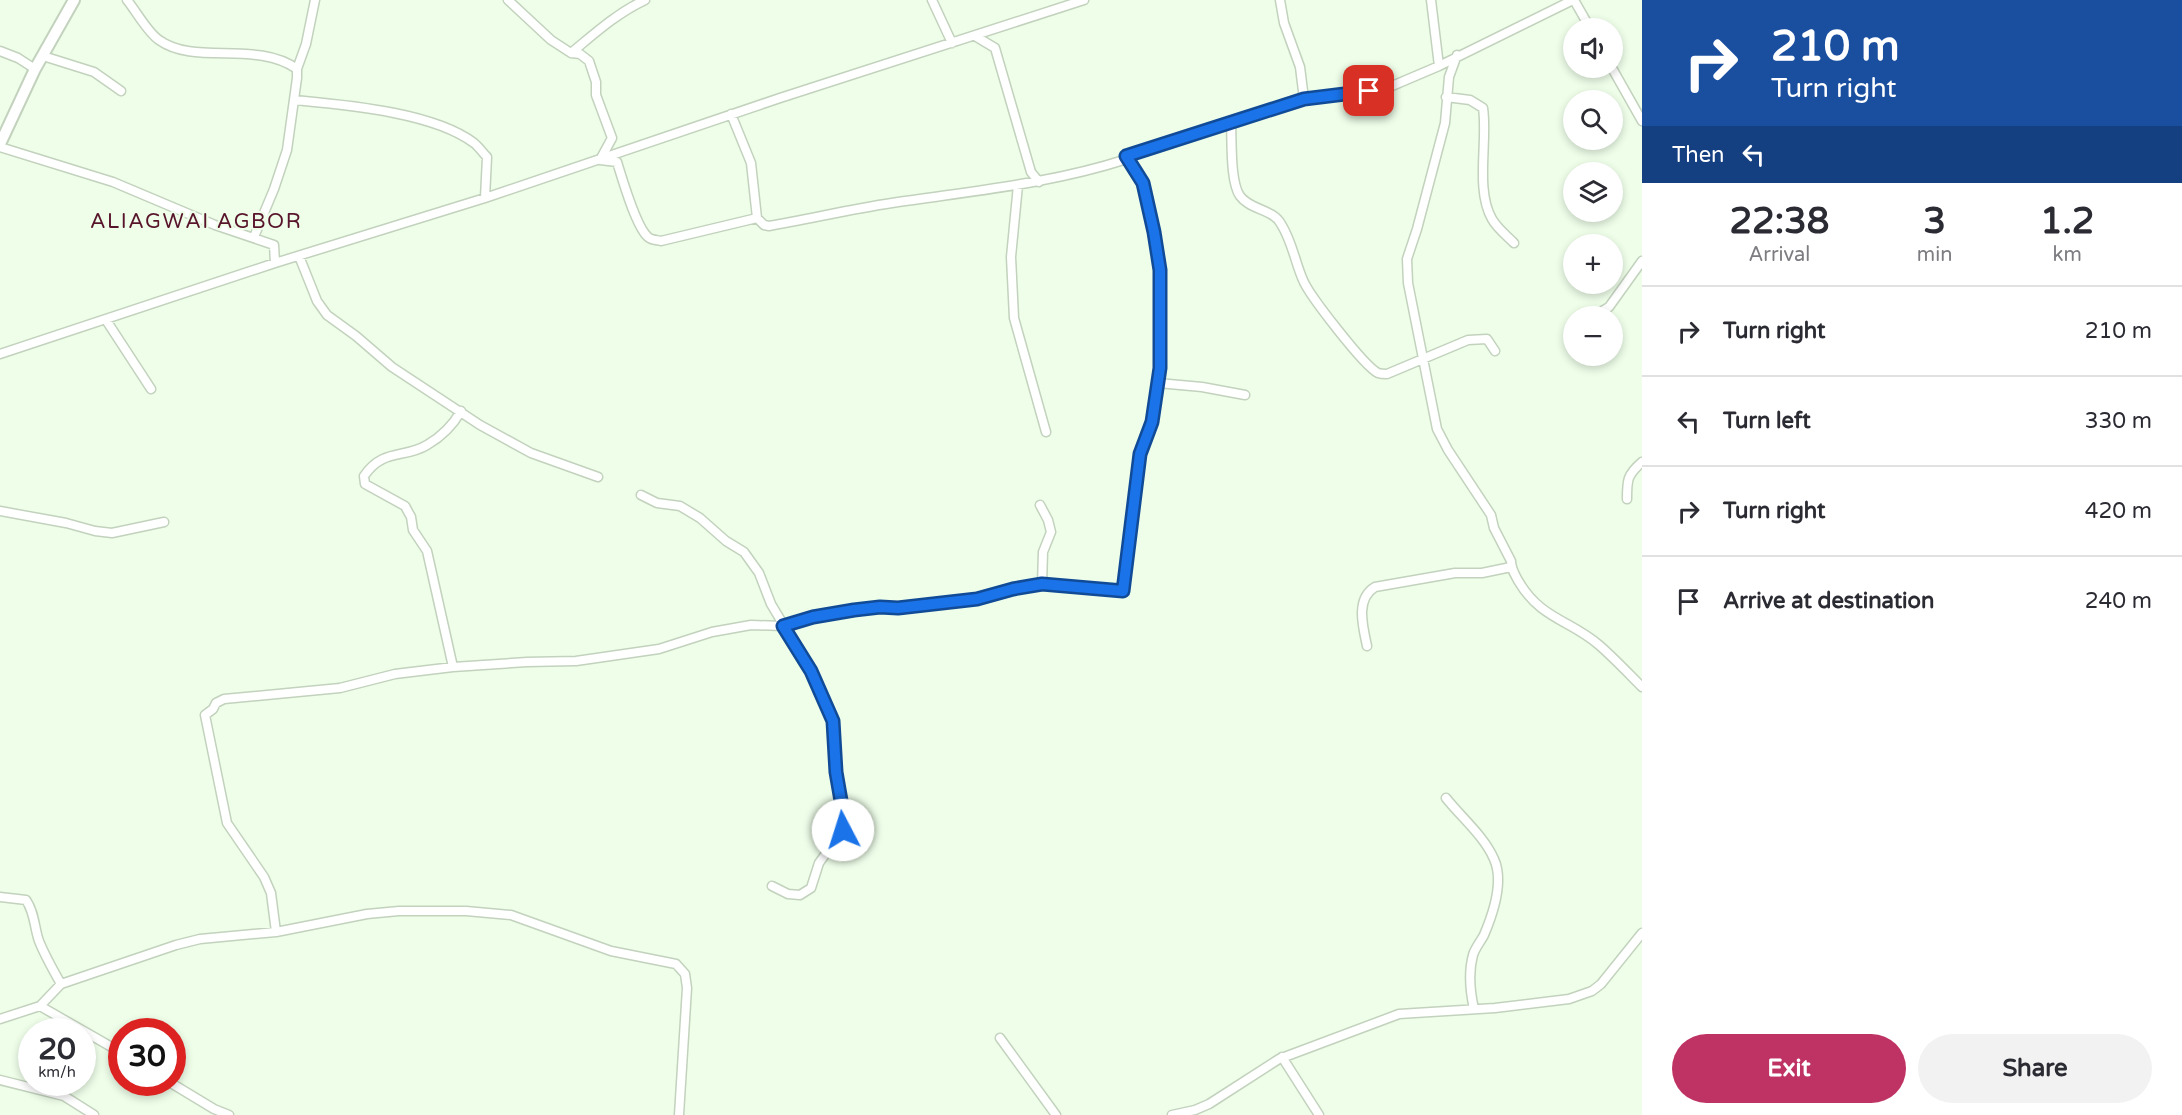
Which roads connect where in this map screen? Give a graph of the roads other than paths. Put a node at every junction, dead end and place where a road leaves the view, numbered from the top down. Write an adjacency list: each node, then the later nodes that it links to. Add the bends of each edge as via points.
1 (74, 0): 16 (street)
2 (127, 0): 20 (street, via 158,39 180,50 252,54 288,62)
3 (315, 0): 20 (street)
4 (508, 0): 15 (street)
5 (645, 0): 15 (street)
6 (932, 0): 13 (street)
7 (1084, 0): 12 (street)
8 (1280, 0): 24 (street, via 1300,68)
9 (1431, 0): 18 (street)
10 (1574, 0): 11 (street); 17 (street)
11 (1584, 18)
12 (975, 36): 13 (street); 32 (street, via 995,48)
13 (952, 43): 26 (street)
14 (0, 51): 19 (street)
15 (570, 53): 31 (street, via 589,61 596,95 612,138)
16 (43, 56): 19 (street); 22 (street, via 94,72)
17 (1457, 56): 18 (street); 23 (street)
18 (1439, 66): 24 (street, via 1392,86)
19 (35, 69): 29 (street)
20 (297, 69): 25 (street)
21 (1618, 78): 27 (street)
22 (121, 91)
23 (1446, 97): 38 (street, via 1470,100 1483,108 1485,201 1492,219); 46 (street, via 1445,123 1407,259)
24 (1304, 99): 28 (street)
25 (294, 100): 35 (street, via 364,107 451,130 476,144 487,157); 37 (street, via 287,150)
26 (731, 114): 31 (street); 36 (street, via 751,163)
27 (1642, 121)
28 (1231, 123): 30 (street); 46 (street, via 1234,174 1240,196 1281,222 1303,282 1349,344 1379,374)
29 (0, 145): 37 (street, via 113,182)
30 (1126, 156): 33 (street, via 1127,159 1103,167); 47 (street, via 1143,183 1160,270)
31 (600, 160): 35 (street); 36 (street, via 616,162 643,230 654,240)
32 (1030, 172): 33 (street); 34 (street)
33 (1039, 182): 34 (street)
34 (1021, 185): 36 (street, via 888,203 769,226); 51 (street, via 1011,257 1014,318)
35 (485, 198): 39 (street)
36 (757, 218)
37 (254, 237): 41 (street, via 274,245)
38 (1514, 243)
39 (299, 256): 41 (street); 50 (street, via 317,302 327,315 423,390)
40 (1642, 261): 42 (street)
41 (275, 263): 43 (street)
42 (1610, 306)
43 (106, 320): 45 (street); 48 (street)
44 (1494, 351): 46 (street, via 1487,339 1468,339)
45 (0, 354)
46 (1422, 358): 59 (street, via 1437,429 1491,515)
47 (1158, 383): 49 (street); 60 (street, via 1152,422 1140,454 1123,591)
48 (151, 389)
49 (1245, 395)
50 (461, 411): 53 (street, via 531,453); 63 (street, via 454,423 426,446 388,455 370,466 364,476 365,484 405,506 411,516 413,530 427,551)
51 (1046, 432)
52 (1642, 462): 55 (street, via 1630,473)
53 (598, 477)
54 (641, 495): 61 (street, via 657,503 680,506 744,552 759,573)
55 (1628, 499)
56 (1040, 505): 60 (street, via 1051,532 1043,552)
57 (0, 511): 58 (street, via 112,533)
58 (164, 522)
59 (1511, 567): 62 (street, via 1375,587 1363,601); 64 (street, via 1526,595 1539,607 1597,643)
60 (1042, 584): 61 (street, via 977,599 854,610)
61 (783, 626): 63 (street, via 741,627 659,649 576,661); 66 (street, via 811,671 833,721 844,818 843,830 819,863 811,888 800,896)
62 (1367, 646)
63 (453, 667): 68 (street, via 395,674 340,688 224,699 206,715 227,823 264,877 271,893)
64 (1642, 687)
65 (1446, 798): 72 (street, via 1495,860 1496,894 1470,971)
66 (772, 886)
67 (0, 897): 70 (street, via 26,900 33,910 43,951)
68 (276, 932): 70 (street, via 200,939); 81 (street, via 399,910 466,911 510,915 611,951 676,964 685,974 687,988)
69 (1642, 933): 72 (street, via 1592,991 1569,999)
70 (61, 984): 71 (street)
71 (40, 1006): 73 (street); 75 (street)
72 (1474, 1009): 76 (street, via 1399,1014)
73 (0, 1019)
74 (1000, 1038): 82 (street)
75 (108, 1045)
76 (1282, 1057): 83 (street, via 1209,1104); 84 (street)
77 (0, 1080): 79 (street, via 64,1096)
78 (186, 1092): 80 (street)
79 (94, 1115)
80 (229, 1115)
81 (679, 1115)
82 (1056, 1115)
83 (1173, 1115)
84 (1320, 1115)

